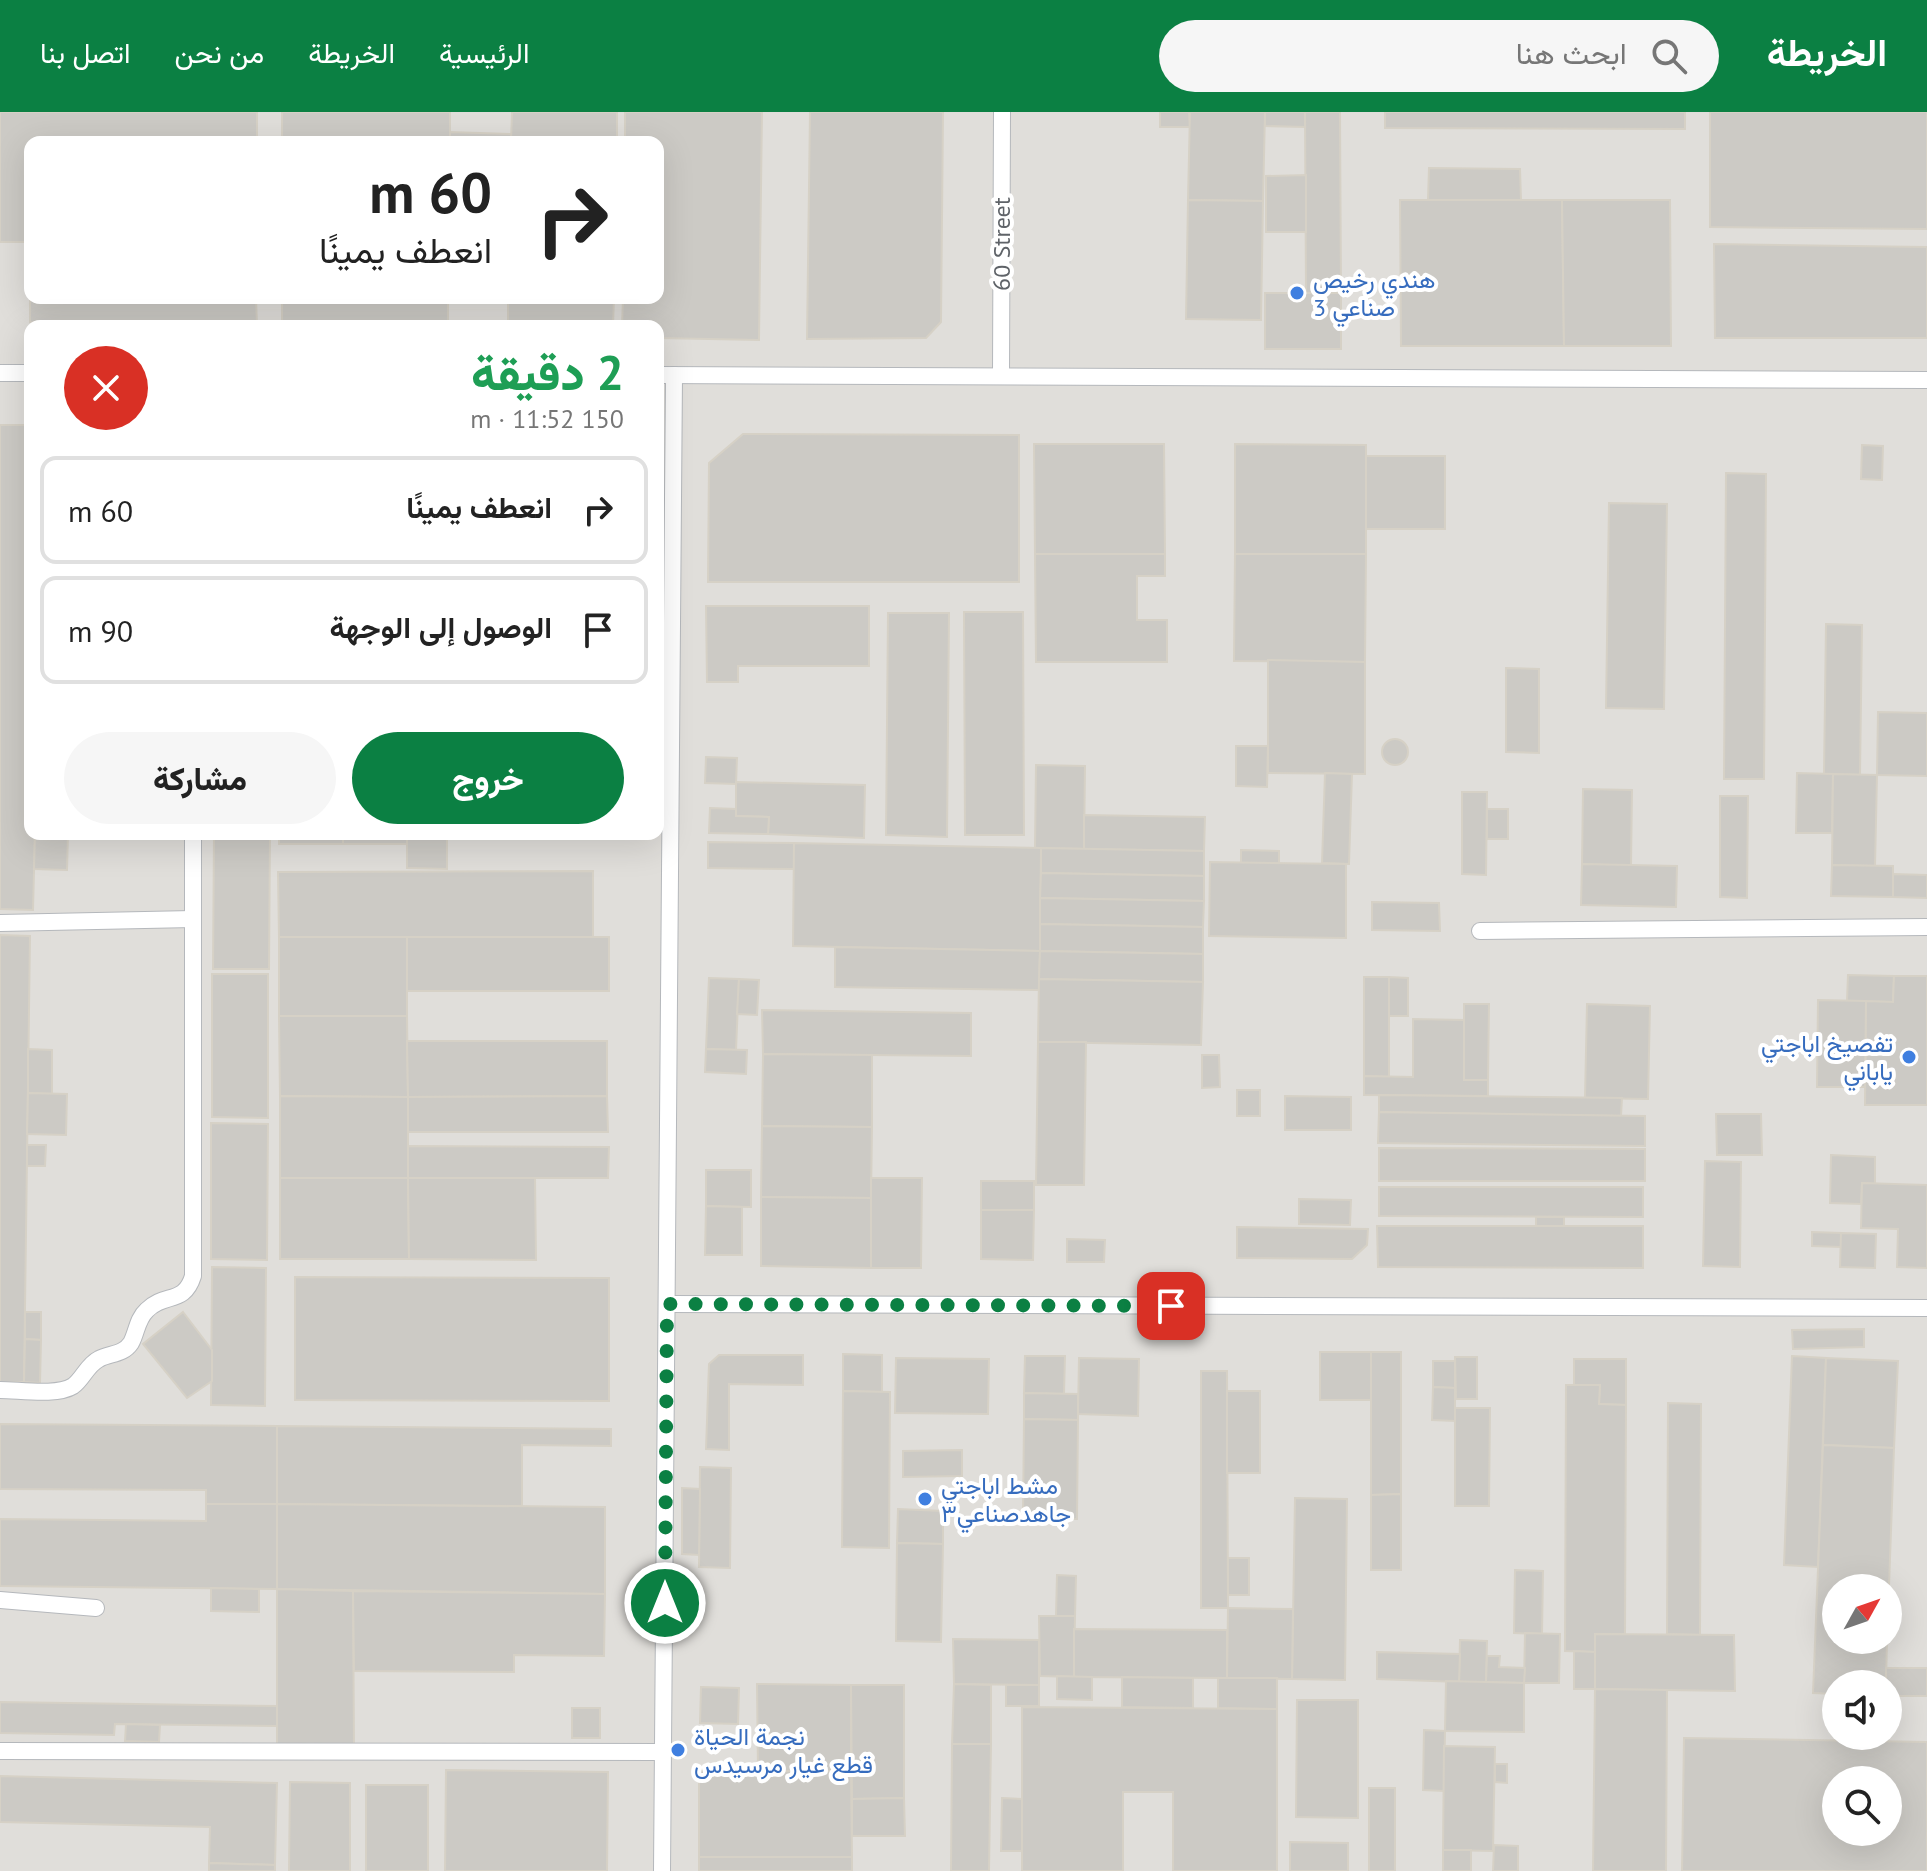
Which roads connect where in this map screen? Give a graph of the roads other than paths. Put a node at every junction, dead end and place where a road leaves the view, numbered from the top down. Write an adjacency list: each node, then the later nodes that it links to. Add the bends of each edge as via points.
1 (1002, 112): 5 (lane, 60 Street)
2 (0, 373): 3 (lane)
3 (24, 373)
4 (666, 375): 5 (lane); 12 (lane)
5 (1001, 376): 6 (lane)
6 (1927, 380)
7 (193, 840): 8 (lane)
8 (193, 919): 9 (lane); 14 (lane, via 190,1286 182,1295 146,1310 130,1345 90,1365 77,1384 56,1391)
9 (0, 923)
10 (1927, 927): 11 (lane)
11 (1480, 931)
12 (667, 1304): 13 (lane); 18 (lane)
13 (1927, 1308)
14 (0, 1390)
15 (0, 1600): 16 (lane)
16 (96, 1608)
17 (0, 1751): 18 (lane)
18 (663, 1752): 19 (lane)
19 (662, 1871)

